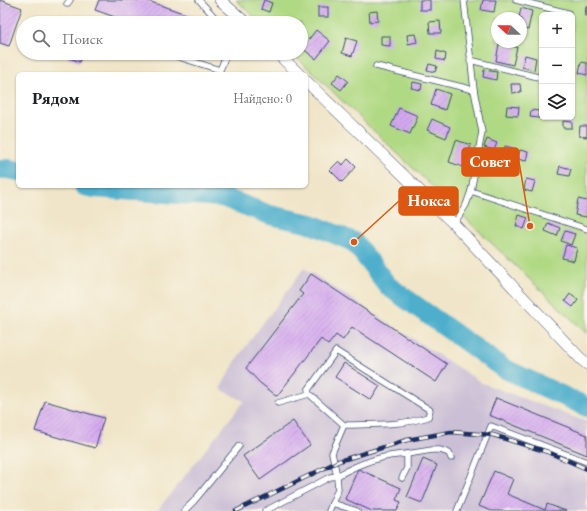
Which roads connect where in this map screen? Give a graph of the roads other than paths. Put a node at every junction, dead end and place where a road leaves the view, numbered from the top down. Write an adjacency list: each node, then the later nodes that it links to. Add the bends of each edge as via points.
1 (199, 0): 6 (lane)
2 (220, 0): 7 (street)
3 (464, 0): 11 (lane)
4 (516, 0): 5 (lane)
5 (564, 12)
6 (214, 16)
7 (238, 16)
8 (188, 60): 9 (lane, via 220,70)
9 (224, 60)
10 (284, 60): 13 (street)
11 (470, 60): 14 (lane); 16 (lane)
12 (376, 66): 16 (lane)
13 (297, 72)
14 (539, 77)
15 (308, 83): 18 (street)
16 (474, 90): 17 (lane, via 482,132)
17 (471, 190): 18 (lane, via 466,205); 19 (lane)
18 (454, 224): 20 (street)
19 (587, 229)
20 (587, 364)
21 (309, 394): 22 (lane); 23 (lane); 23 (lane, via 308,390 336,351 430,410 428,417 404,424)
22 (278, 404)
23 (344, 425): 28 (lane, via 332,453)
24 (239, 446): 31 (lane)
25 (407, 454): 26 (lane, via 440,450 449,453); 28 (lane, via 354,466); 29 (lane, via 407,468)
26 (450, 458)
27 (587, 462): 35 (lane, via 491,426)
28 (337, 476): 30 (lane, via 338,489); 32 (lane, via 330,477)
29 (402, 478)
30 (332, 503): 33 (lane); 34 (lane)
31 (184, 511)
32 (265, 511)
33 (329, 511)
34 (357, 511)
35 (457, 511)

